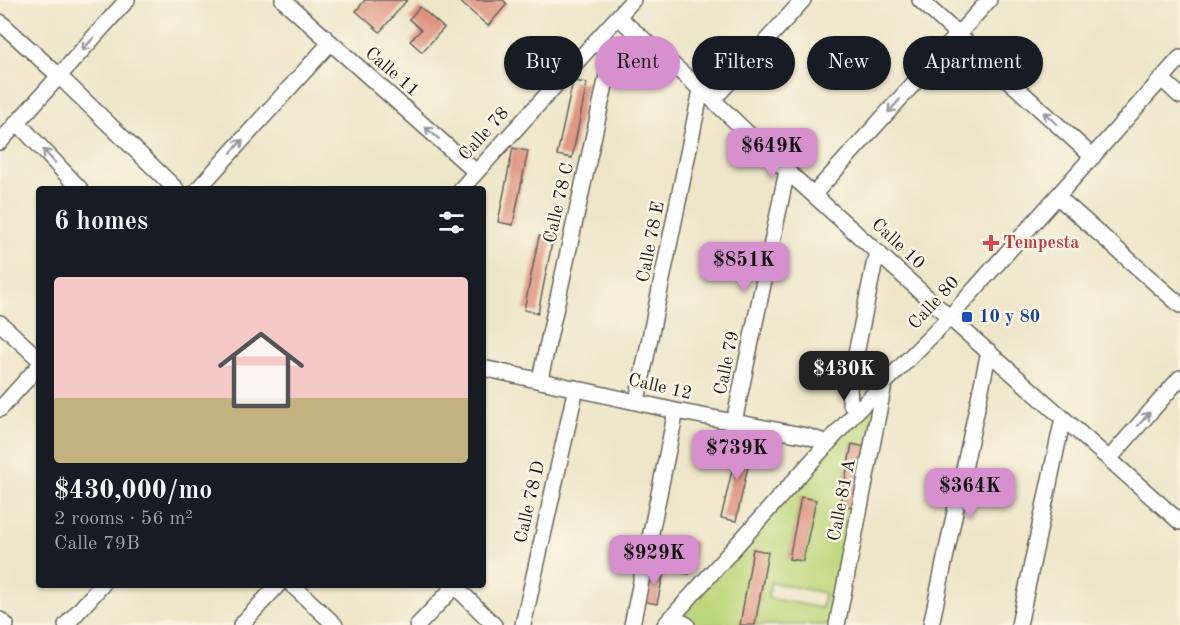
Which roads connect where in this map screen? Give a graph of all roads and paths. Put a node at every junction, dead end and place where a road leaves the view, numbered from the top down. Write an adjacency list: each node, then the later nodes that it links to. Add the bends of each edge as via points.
1 (128, 0): 14 (street, one-way to 14)
2 (283, 0): 12 (street, Calle 11)
3 (633, 0): 7 (street, Calle 78)
4 (803, 0): 20 (street)
5 (920, 0): 9 (street)
6 (989, 0): 9 (street)
7 (618, 17): 10 (street, Calle 78); 16 (street, Calle 10)
8 (0, 22): 14 (street)
9 (958, 35): 23 (street, one-way to 9); 30 (street, one-way to 30)
10 (601, 36)
11 (595, 42): 25 (street, Calle 78)
12 (330, 43): 25 (street, Calle 11, one-way to 12); 28 (street, one-way to 12)
13 (1180, 58): 15 (street, Calle 80)
14 (59, 76): 21 (street); 27 (street)
15 (1162, 79): 19 (street); 23 (street, Calle 80)
16 (692, 82)
17 (604, 90): 41 (street, Calle 78 C)
18 (701, 90): 20 (street, Calle 10); 44 (street, Calle 78 E)
19 (1180, 96)
20 (713, 100): 24 (street, Calle 10)
21 (17, 122): 22 (street); 26 (street, one-way to 21)
22 (0, 142)
23 (1093, 157): 31 (street, Calle 80)
24 (787, 171): 30 (street, Calle 10); 49 (street, Calle 79)
25 (476, 172): 29 (street, Calle 78)
26 (77, 186)
27 (173, 186)
28 (201, 186)
29 (464, 186)
30 (814, 194): 32 (street, Calle 10)
31 (1058, 197): 33 (street); 34 (street, Calle 80)
32 (879, 253): 34 (street, Calle 10); 47 (street, via 849,388)
33 (1180, 305)
34 (949, 318): 36 (street, Calle 10); 42 (street, Calle 80)
35 (0, 323): 37 (street)
36 (988, 351): 48 (street, Calle 10); 70 (street)
37 (36, 356)
38 (36, 369): 45 (street)
39 (486, 369): 41 (street, Calle 12)
40 (1180, 378): 51 (street, one-way to 40)
41 (540, 379): 43 (street, Calle 12)
42 (884, 383): 47 (street, Calle 80); 69 (street, Calle 81 A)
43 (576, 388): 44 (street, Calle 12); 66 (street, Calle 78 D)
44 (637, 401): 46 (street, Calle 12)
45 (0, 409)
46 (676, 411): 49 (street, Calle 12); 67 (street)
47 (855, 413): 50 (street, Calle 80)
48 (1063, 418): 51 (street, Calle 10); 71 (street)
49 (734, 422): 50 (street, Calle 12)
50 (828, 443): 59 (street, Calle 80)
51 (1109, 459): 52 (street, Calle 10)
52 (1180, 522)
53 (99, 588): 61 (street)
54 (275, 588): 62 (street)
55 (295, 588): 63 (street)
56 (451, 588): 64 (street)
57 (457, 588): 65 (street)
58 (0, 620): 60 (street)
59 (668, 621): 68 (street)
60 (6, 625)
61 (66, 625)
62 (241, 625)
63 (335, 625)
64 (418, 625)
65 (494, 625)
66 (524, 625)
67 (632, 625)
68 (687, 625)
69 (837, 625)
70 (931, 625)
71 (1019, 625)

